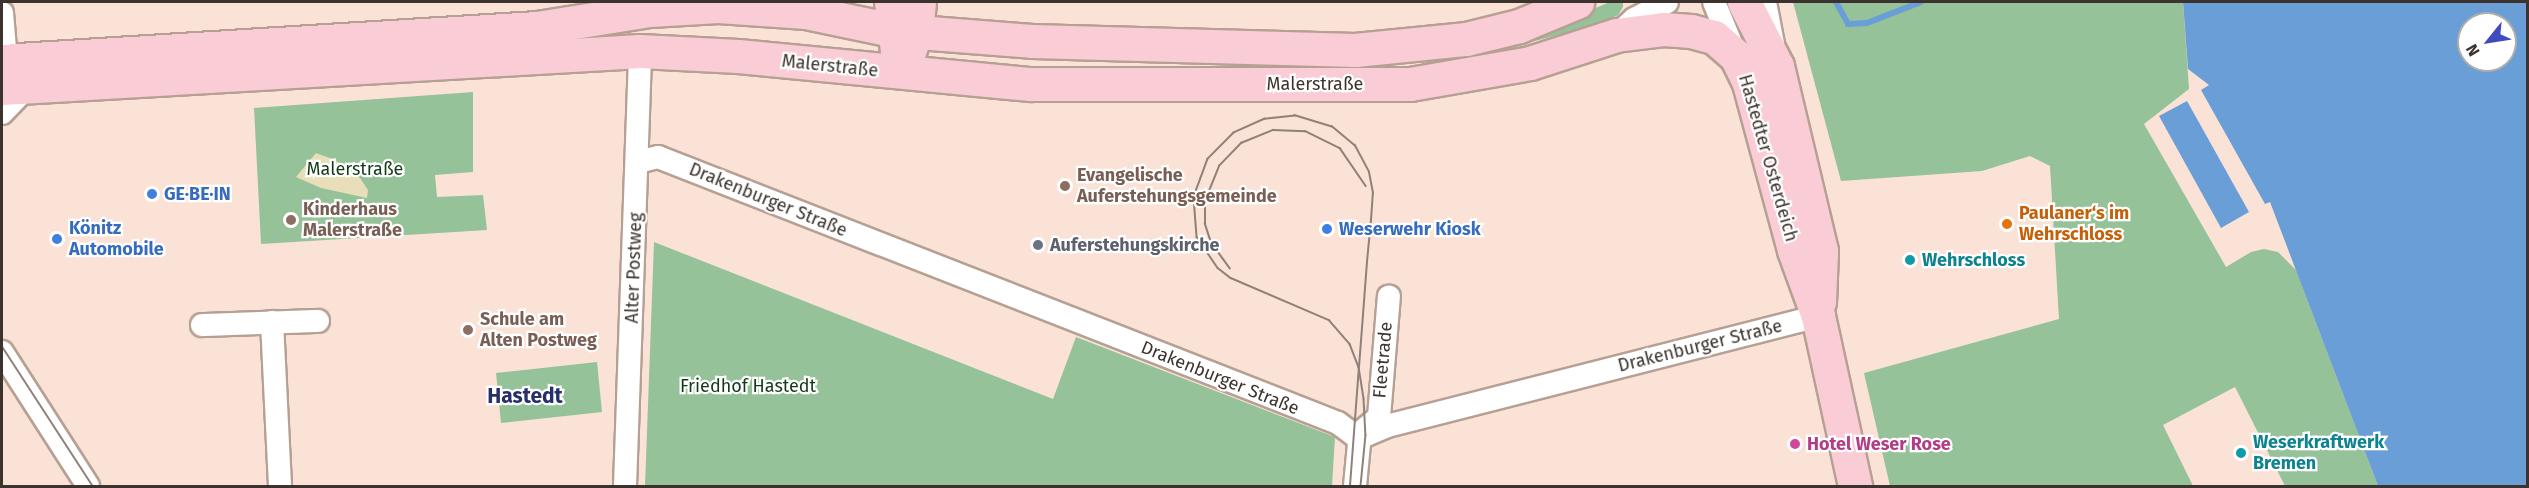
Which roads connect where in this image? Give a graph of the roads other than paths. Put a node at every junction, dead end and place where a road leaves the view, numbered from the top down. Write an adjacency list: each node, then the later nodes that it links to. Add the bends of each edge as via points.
1 (1547, 2): 12 (street, Malerstraße)
2 (1576, 2): 12 (main road, Malerstraße)
3 (1667, 2): 11 (street, Malerstraße)
4 (1714, 2): 14 (street, Hastedter Osterdeich)
5 (1744, 2): 15 (main road)
6 (1765, 2): 15 (street, Hastedter Osterdeich)
7 (651, 6): 8 (main road, Malerstraße); 16 (main road, Malerstraße, via 537,28)
8 (841, 9): 10 (main road, Malerstraße)
9 (2, 13): 16 (street)
10 (905, 16): 12 (main road, Malerstraße, via 1032,42 1355,50 1428,45); 17 (main road)
11 (1629, 18): 14 (main road, Malerstraße, via 1714,37); 17 (main road, Malerstraße, via 1530,63 1410,84 1031,84)
12 (1519, 26)
13 (639, 51): 16 (main road, Malerstraße); 17 (main road, Malerstraße, via 738,56); 19 (street, Alter Postweg, via 634,147)
14 (1736, 56): 21 (main road, Hastedter Osterdeich, via 1749,83 1794,250)
15 (1777, 66): 21 (main road, Hastedter Osterdeich, via 1821,251)
16 (9, 74): 18 (street)
17 (902, 74)
18 (2, 113)
19 (638, 162): 28 (street, Drakenburger Straße, via 666,159 1338,423); 31 (street, Alter Postweg)
20 (1389, 296): 28 (street, Fleetrade, via 1379,417)
21 (1818, 316): 28 (street, Drakenburger Straße); 33 (main road, Hastedter Osterdeich)
22 (318, 321): 23 (street)
23 (272, 322): 24 (street); 30 (street)
24 (202, 325)
25 (2, 341): 27 (street)
26 (2, 352): 27 (street)
27 (18, 377): 29 (street)
28 (1360, 435): 32 (street)
29 (88, 486)
30 (280, 486)
31 (625, 486)
32 (1355, 486)
33 (1855, 486)

